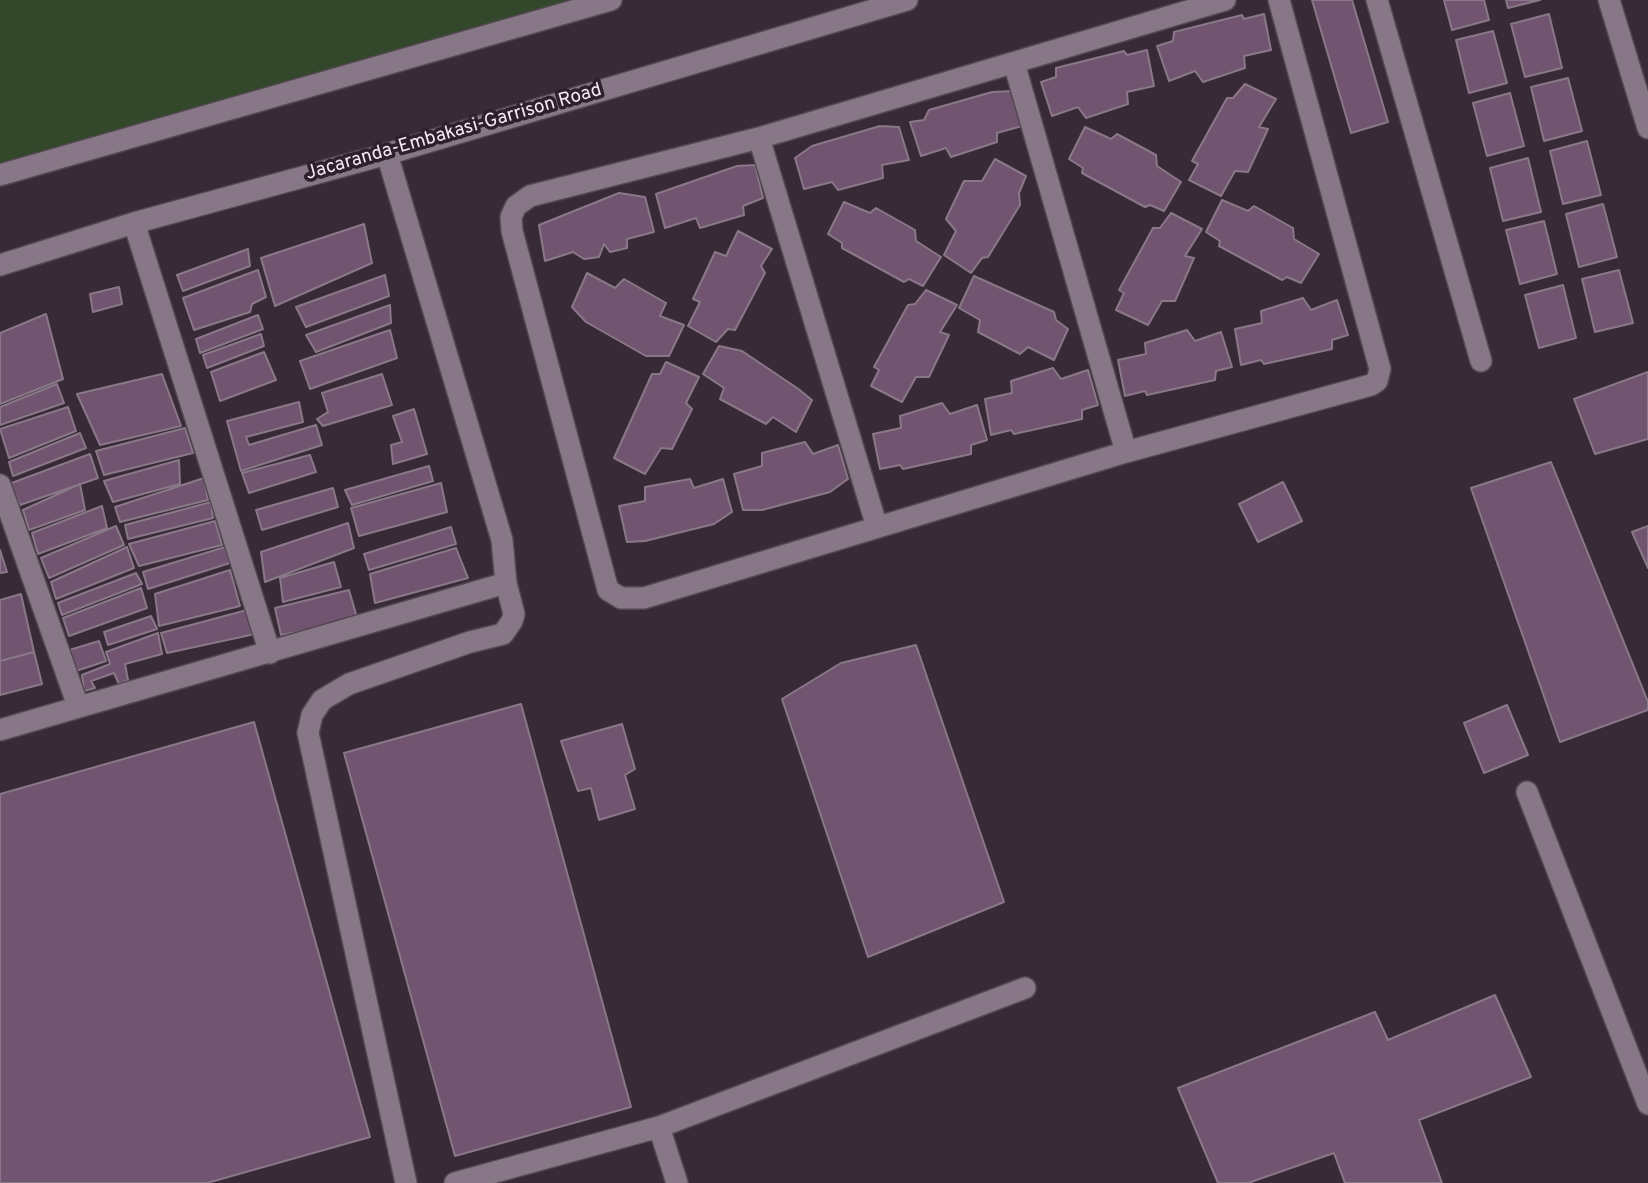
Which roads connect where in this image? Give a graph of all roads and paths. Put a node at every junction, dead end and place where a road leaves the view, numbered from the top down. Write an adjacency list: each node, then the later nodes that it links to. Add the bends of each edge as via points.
1 (611, 0): 11 (street)
2 (907, 0): 10 (street, Jacaranda-Embakasi-Garrison Road)
3 (1225, 0): 7 (street)
4 (1279, 0): 15 (street, via 1380,375 1371,385)
5 (1377, 0): 14 (street)
6 (1609, 0): 8 (street)
7 (1014, 63): 9 (street); 15 (street)
8 (1648, 128)
9 (759, 138): 17 (street); 17 (street, via 530,196 516,206 511,217 608,590 621,598 644,598)
10 (387, 154): 12 (street, Jacaranda-Embakasi-Garrison Road); 18 (street, via 502,540)
11 (0, 175)
12 (134, 223): 13 (street, Jacaranda-Embakasi-Garrison Road); 19 (street)
13 (0, 265)
14 (1481, 361)
15 (1126, 452): 17 (street)
16 (0, 485): 20 (street)
17 (877, 527)
18 (506, 583): 19 (street); 26 (street, via 514,614 503,634 349,684 322,700 308,733)
19 (270, 653): 20 (street)
20 (78, 706): 21 (street)
21 (0, 730)
22 (1527, 792): 24 (street)
23 (1025, 988): 25 (street)
24 (1648, 1104)
25 (659, 1128): 27 (street); 28 (street)
26 (406, 1183)
27 (456, 1183)
28 (677, 1183)

